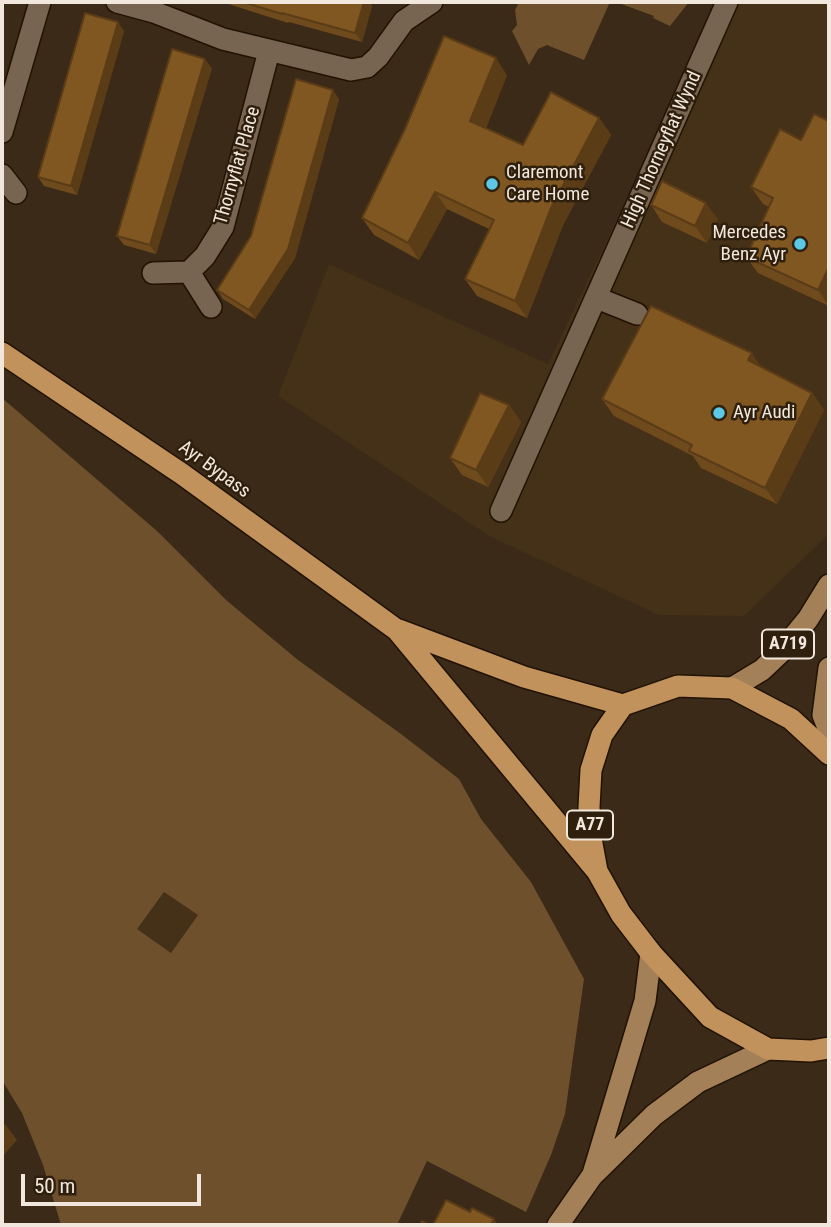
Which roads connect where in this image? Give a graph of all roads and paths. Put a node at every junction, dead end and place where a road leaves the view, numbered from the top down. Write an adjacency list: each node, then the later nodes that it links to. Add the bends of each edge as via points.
1 (40, 2): 6 (street)
2 (117, 2): 5 (street)
3 (432, 2): 5 (street, via 404,21 367,67 351,70)
4 (727, 2): 11 (street, High Thorneyflat Wynd)
5 (269, 51): 9 (street, Thornyflat Place, via 223,227 205,257)
6 (2, 132)
7 (2, 175): 8 (street)
8 (16, 193)
9 (189, 272): 10 (street); 12 (street)
10 (153, 273)
11 (597, 298): 13 (street); 15 (street, High Thorneyflat Wynd)
12 (211, 307)
13 (637, 314)
14 (2, 352): 17 (highway, Ayr Bypass / A77, via 182,474)
15 (501, 511)
16 (829, 585): 19 (main road, A719, via 781,652)
17 (397, 630): 20 (highway, Ayr Bypass / A77, via 524,677); 23 (highway, Ayr Bypass / A77)
18 (829, 668): 21 (main road, A719, via 823,715)
19 (732, 688): 20 (highway, via 678,686); 22 (highway, via 791,719)
20 (623, 705): 23 (highway, A77, via 602,735 591,770 590,834)
21 (829, 730)
22 (829, 754)
23 (597, 871): 24 (highway, A77, via 621,914)
24 (652, 953): 26 (highway, A77, via 710,1017); 27 (main road, via 645,1001)
25 (829, 1048): 26 (highway, A77)
26 (768, 1049): 27 (main road, via 698,1082 654,1115)
27 (592, 1177): 28 (main road)
28 (558, 1225)

